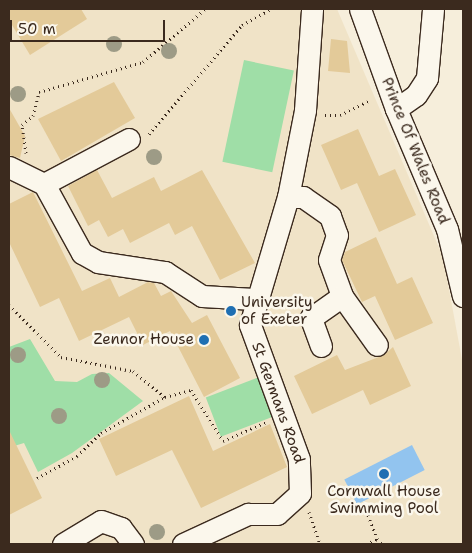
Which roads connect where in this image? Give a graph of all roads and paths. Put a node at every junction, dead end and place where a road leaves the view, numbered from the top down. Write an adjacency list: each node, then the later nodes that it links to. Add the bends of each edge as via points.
1 (206, 9): 10 (path, via 143,62 39,92 33,116 22,125 27,150)
2 (271, 9): 9 (path, via 242,25 161,125 149,134)
3 (312, 9): 8 (street, St Germans Road)
4 (360, 9): 7 (street, Prince Of Wales Road)
5 (433, 9): 7 (street, via 427,78 416,95)
6 (369, 101): 8 (path, via 340,115)
7 (396, 109): 13 (street, Prince Of Wales Road, via 447,229)
8 (305, 110): 12 (street, St Germans Road)
9 (129, 139): 11 (street)
10 (12, 168): 11 (street)
11 (44, 184): 16 (street, via 82,253 98,262 165,272 202,296)
12 (288, 197): 14 (street, via 303,197 330,216 337,235 329,260); 16 (street, St Germans Road)
13 (460, 270): 15 (street, Prince Of Wales Road)
14 (342, 296): 18 (street); 19 (street, via 311,318)
15 (463, 296)
16 (254, 299): 21 (street, St Germans Road, via 250,325)
17 (9, 305): 20 (path, via 61,357 133,371)
18 (376, 345)
19 (320, 346)
20 (165, 397): 21 (path, via 191,390 223,442); 22 (path, via 101,433 77,456)
21 (282, 415): 27 (street, St Germans Road, via 299,459 300,493 277,514 248,514)
22 (37, 478)
23 (368, 515): 24 (path)
24 (376, 539): 28 (path); 29 (path)
25 (63, 544): 26 (street, via 101,521 121,528)
26 (133, 544)
27 (183, 544)
28 (366, 544)
29 (382, 544)

